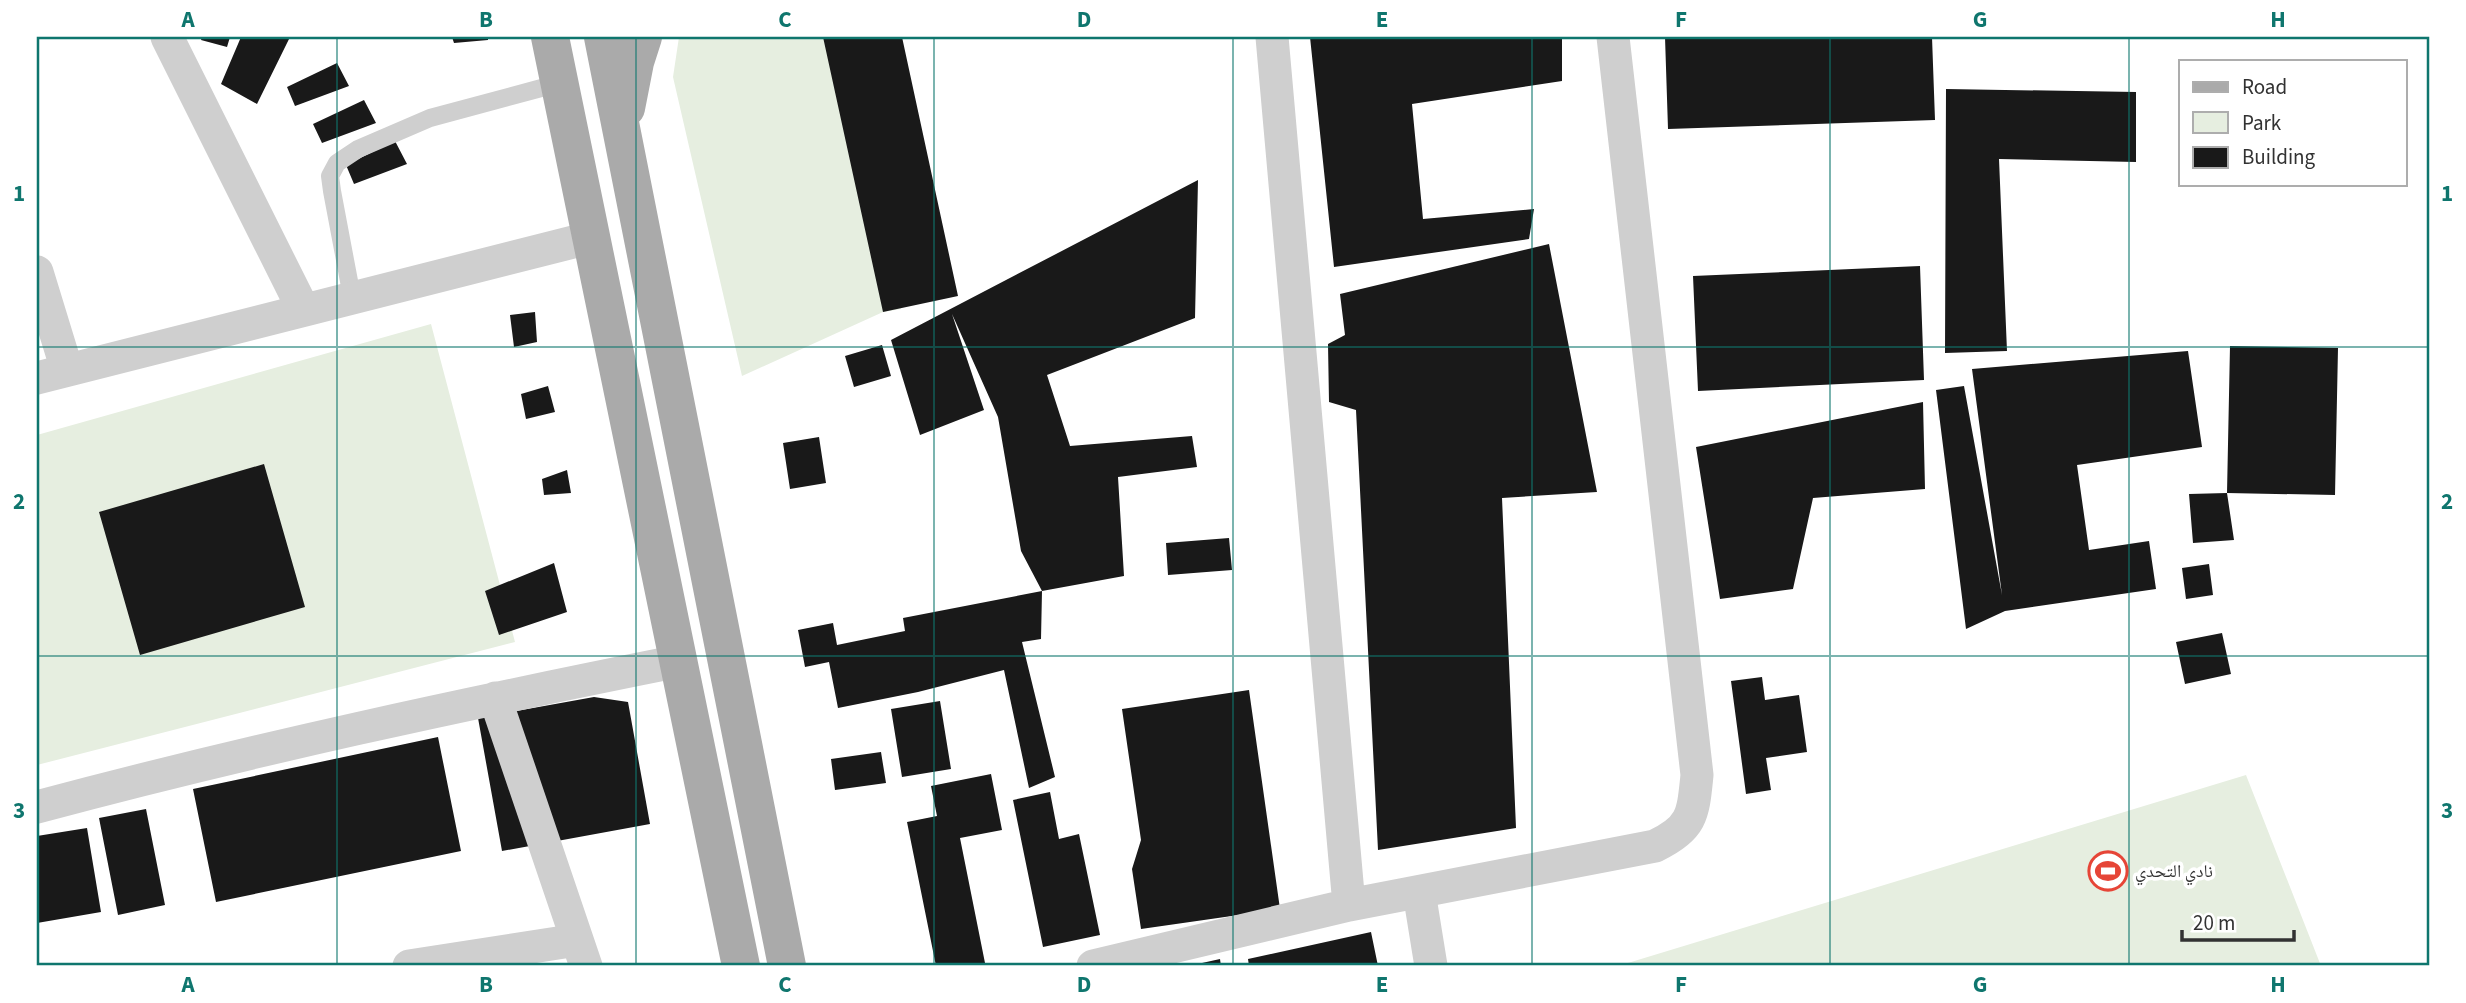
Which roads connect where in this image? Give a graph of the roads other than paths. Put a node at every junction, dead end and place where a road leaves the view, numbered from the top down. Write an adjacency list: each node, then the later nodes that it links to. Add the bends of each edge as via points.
1 (167, 37): 12 (street)
2 (550, 37): 7 (main road)
3 (603, 37): 8 (main road)
4 (643, 37): 8 (main road)
5 (1272, 37): 18 (street)
6 (1613, 37): 17 (street, via 1697,775 1693,806 1687,824 1655,846)
7 (560, 83): 9 (main road); 11 (lane, via 430,118 337,163 330,176)
8 (623, 128): 22 (main road)
9 (593, 237): 11 (street); 14 (main road)
10 (37, 272): 13 (street)
11 (352, 297): 12 (street)
12 (303, 309): 13 (street)
13 (52, 374)
14 (679, 661): 15 (street); 21 (main road)
15 (495, 698): 16 (street, via 263,749); 19 (street)
16 (37, 807)
17 (1419, 892): 18 (street); 24 (street)
18 (1349, 905): 23 (street)
19 (582, 953): 20 (street)
20 (409, 966)
21 (741, 966)
22 (787, 966)
23 (1093, 966)
24 (1431, 966)

